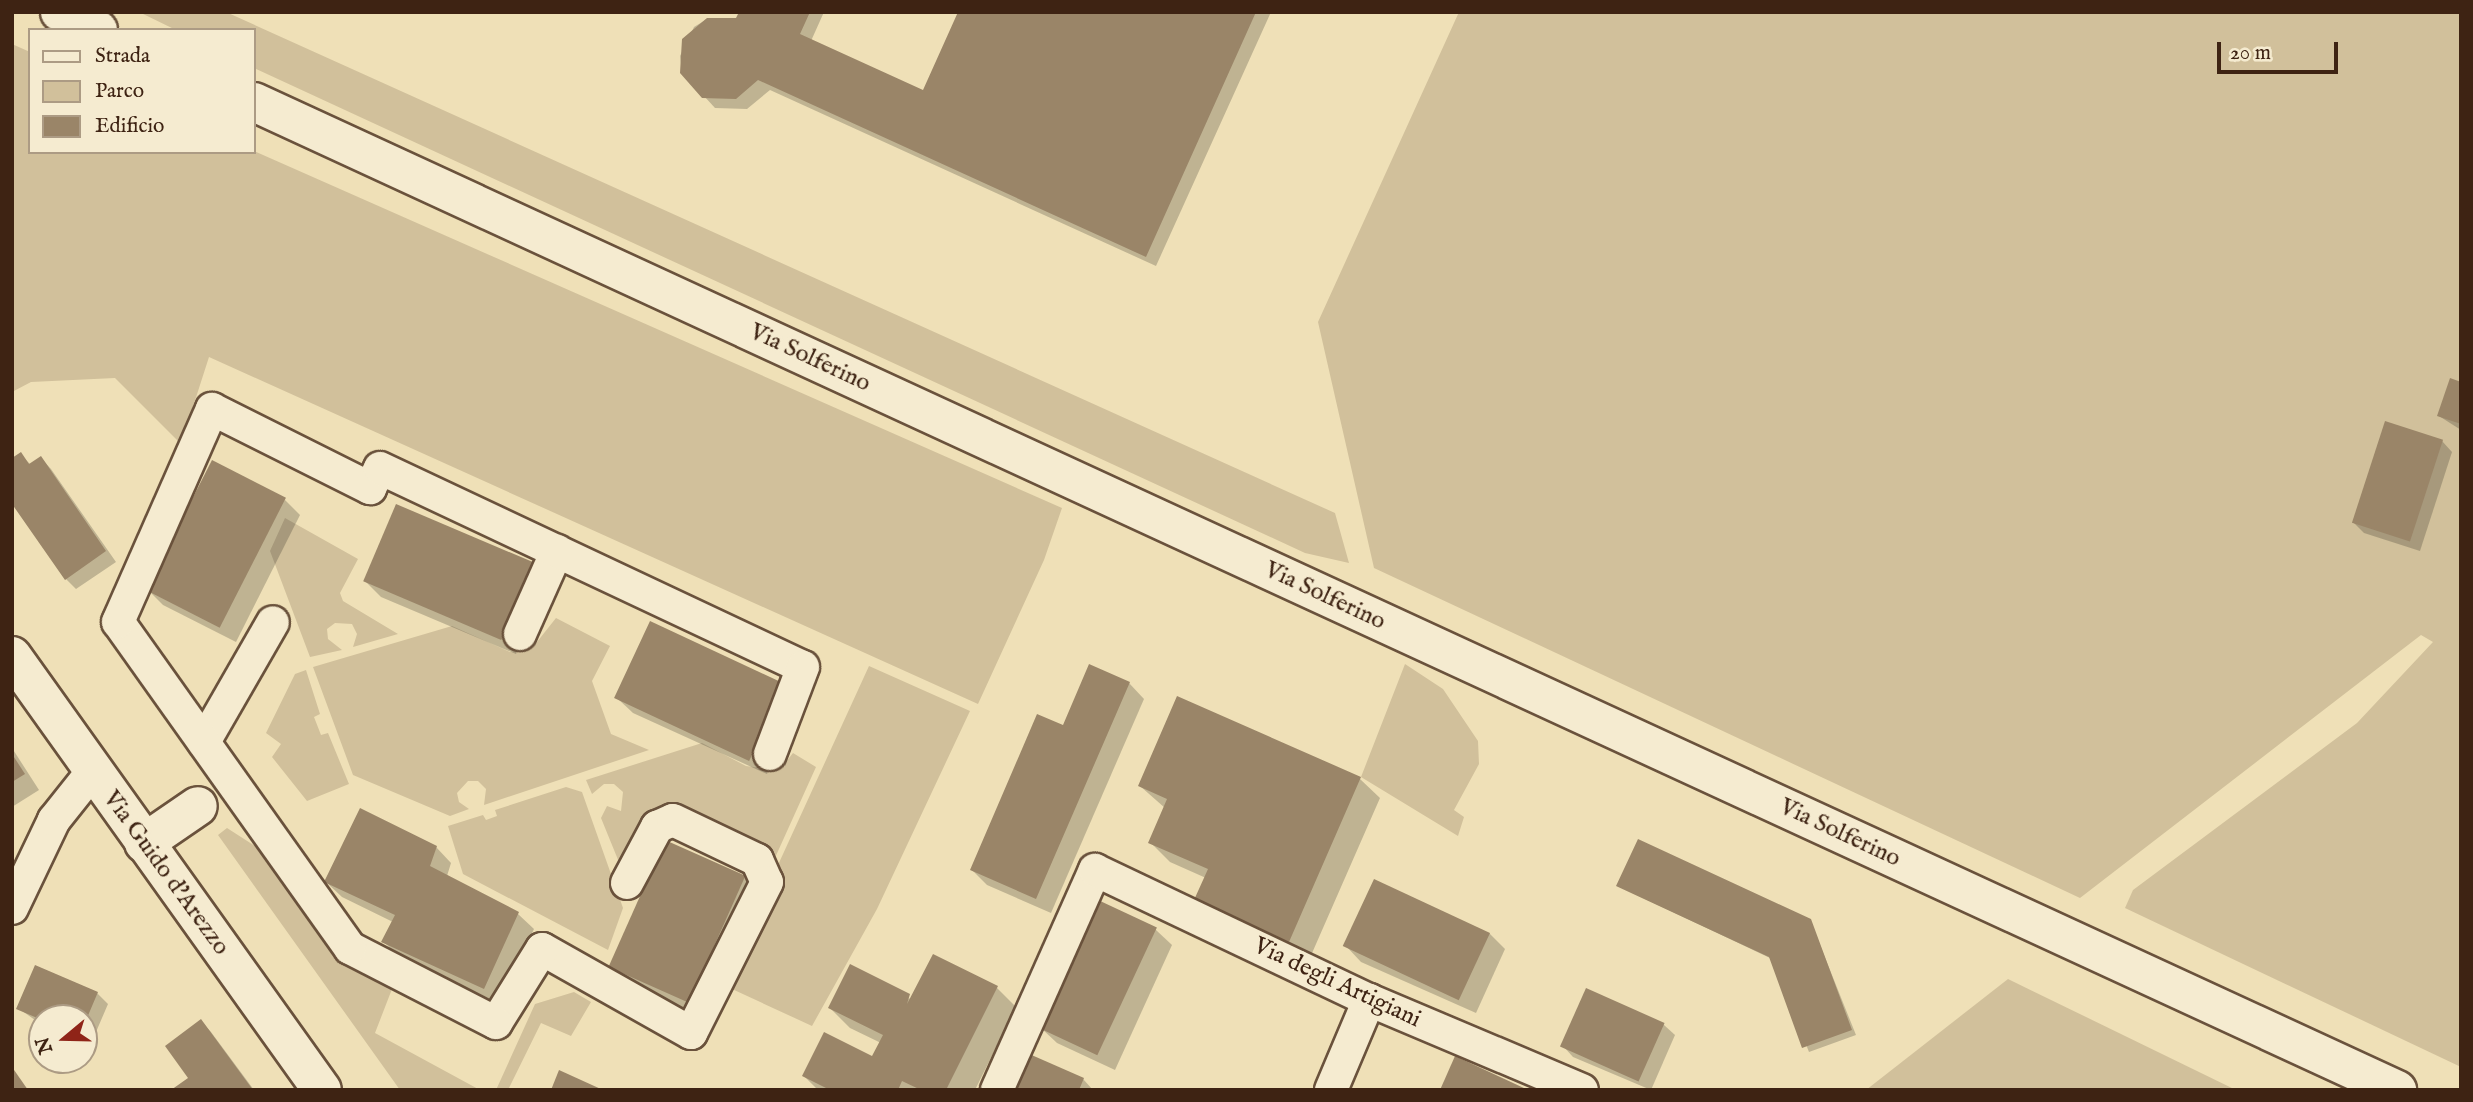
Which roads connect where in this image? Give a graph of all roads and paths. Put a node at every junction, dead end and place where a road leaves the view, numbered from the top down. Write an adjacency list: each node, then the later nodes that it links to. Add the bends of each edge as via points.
1 (60, 12): 2 (main road)
2 (94, 28)
3 (256, 103): 21 (main road, Via Solferino)
4 (557, 551): 6 (street); 8 (street, via 380,468 370,488 212,409 118,622); 9 (street, via 803,667)
5 (273, 622): 8 (street)
6 (520, 634)
7 (12, 656): 10 (main road, Via Guido d'Arezzo)
8 (204, 742): 11 (street)
9 (770, 754)
10 (93, 771): 13 (main road, Via Guido d'Arezzo); 15 (street, via 54,820)
11 (233, 783): 12 (street); 14 (street, via 350,948 496,1023 542,949 691,1033 767,882 757,860 673,820 657,827)
12 (198, 806): 13 (main road)
13 (145, 843): 17 (main road, Via Guido d'Arezzo)
14 (627, 883)
15 (12, 908)
16 (1369, 1000): 18 (street, Via degli Artigiani, via 1095,870); 19 (street); 20 (street, Via degli Artigiani)
17 (322, 1090)
18 (997, 1090)
19 (1331, 1090)
20 (1582, 1090)
21 (2397, 1090)

